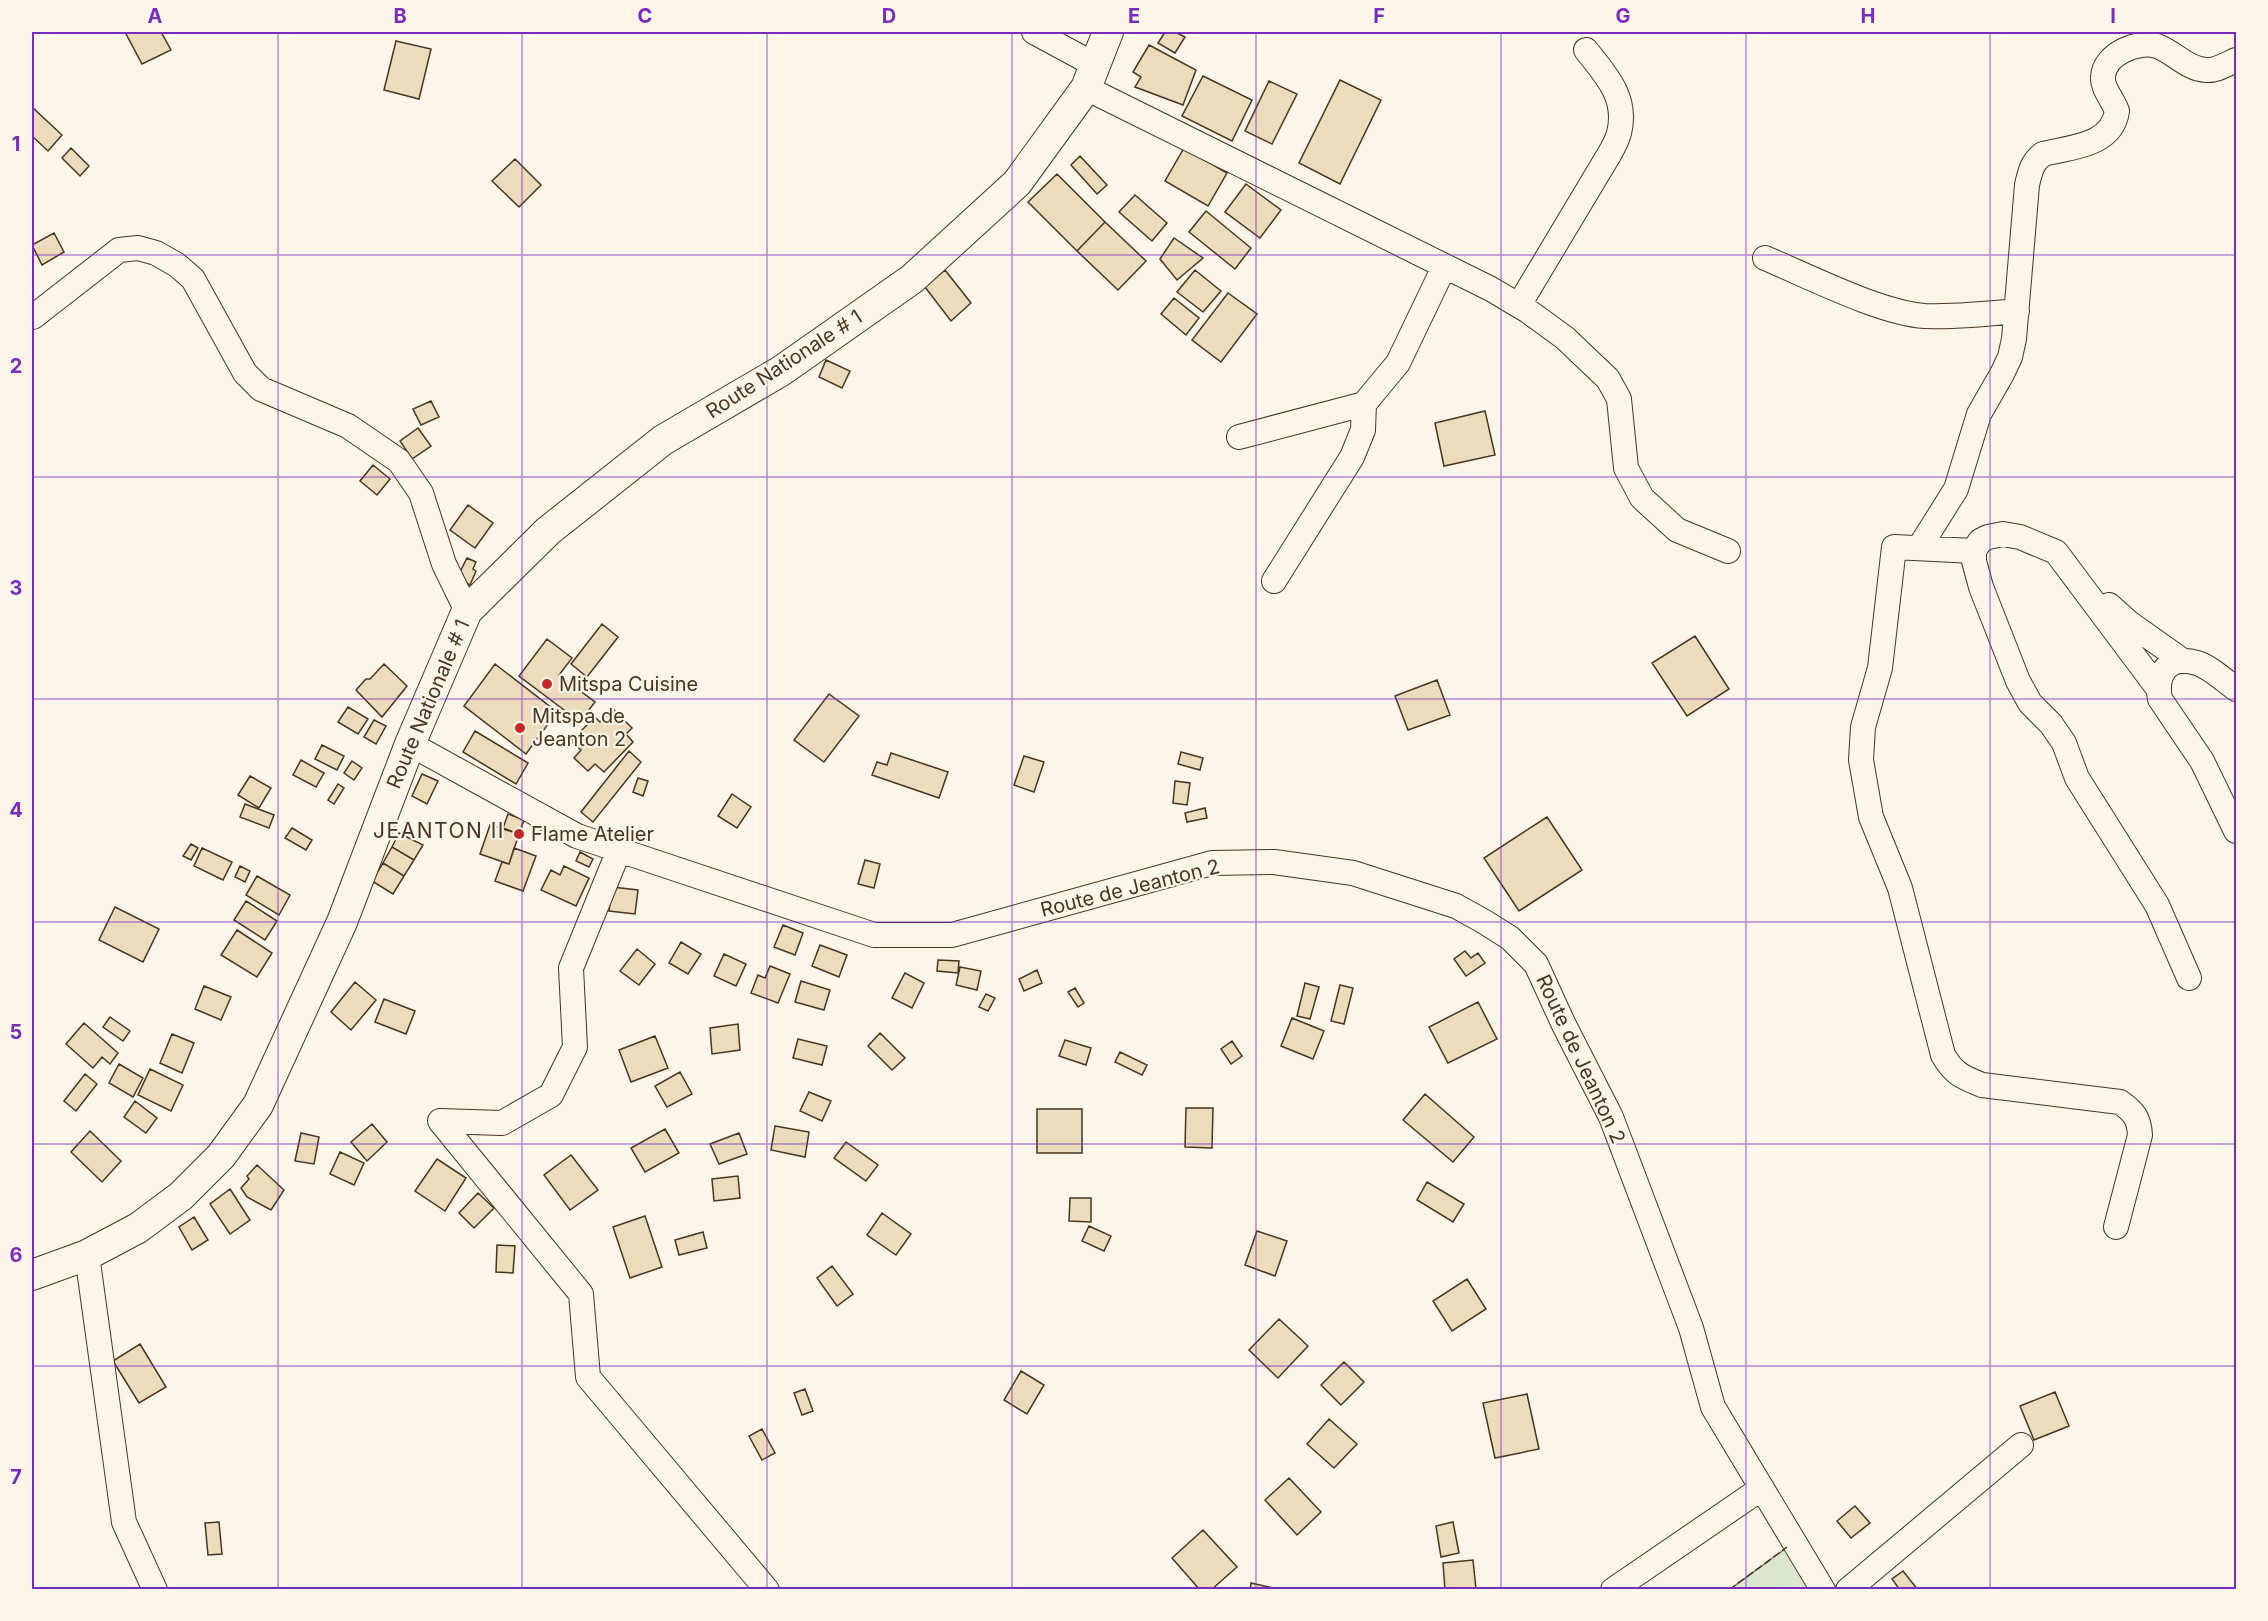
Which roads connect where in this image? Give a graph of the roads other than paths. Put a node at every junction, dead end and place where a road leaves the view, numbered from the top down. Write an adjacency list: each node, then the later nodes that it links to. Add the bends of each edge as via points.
1 (1034, 32): 5 (street)
2 (1108, 32): 5 (main road, Route Nationale # 1)
3 (1586, 50): 8 (street, via 1614,85 1621,111 1619,134)
4 (2236, 60): 9 (street, via 2202,70 2150,44 2137,45 2110,61 2103,79 2117,111 2112,127 2092,142 2043,154 2032,167 2027,185)
5 (1090, 76): 7 (street); 18 (main road, Route Nationale # 1, via 1017,183 912,279 781,370 663,440 548,531)
6 (1765, 258): 9 (street, via 1891,309 1923,316)
7 (1444, 267): 8 (street); 11 (street, via 1398,363)
8 (1519, 305): 14 (street, via 1565,338 1608,380 1619,399 1626,468 1642,498 1677,530)
9 (2017, 311): 13 (street, via 2010,357 1979,414 1956,489)
10 (33, 317): 18 (street, via 120,250 138,248 177,265 193,279 245,373 261,389 348,426 399,461 421,493 444,564)
11 (1364, 404): 12 (street); 17 (street, via 1363,430 1352,457)
12 (1239, 437)
13 (1919, 548): 15 (street); 26 (street, via 1894,547 1880,668 1863,727 1862,760 1871,817 1900,888 1943,1055 1951,1069 1982,1085 2120,1102 2139,1121 2140,1135)
14 (1728, 551)
15 (1974, 551): 16 (street, via 1980,541 2003,534 2056,552); 25 (street, via 1982,587 2018,681 2030,703 2064,743 2077,778 2157,905)
16 (2067, 567): 19 (street, via 2128,622); 20 (street)
17 (1274, 580)
18 (467, 611): 22 (main road, Route Nationale # 1)
19 (2183, 661): 20 (street, via 2163,670); 21 (street, via 2198,663)
20 (2157, 687): 23 (street, via 2160,699 2202,761)
21 (2236, 689)
22 (410, 744): 24 (street, Route de Jeanton 2, via 577,836); 27 (main road, Route Nationale # 1, via 342,922 258,1105 221,1156 181,1196 138,1228)
23 (2236, 831)
24 (619, 850): 30 (street, Route de Jeanton 2, via 874,935 952,935 1212,863 1274,862 1353,873 1456,906 1484,921 1510,938 1536,964 1611,1117 1691,1328 1713,1407); 32 (street, via 571,968 575,1047 551,1095 502,1123 440,1121 581,1294 588,1377)
25 (2189, 978)
26 (2116, 1227)
27 (87, 1255): 28 (main road, Route Nationale # 1); 31 (street, via 123,1522)
28 (32, 1275)
29 (2021, 1445): 35 (street)
30 (1762, 1488): 33 (street); 34 (street, Route de Jeanton 2)
31 (155, 1590)
32 (767, 1590)
33 (1613, 1590)
34 (1823, 1590)
35 (1848, 1590)

